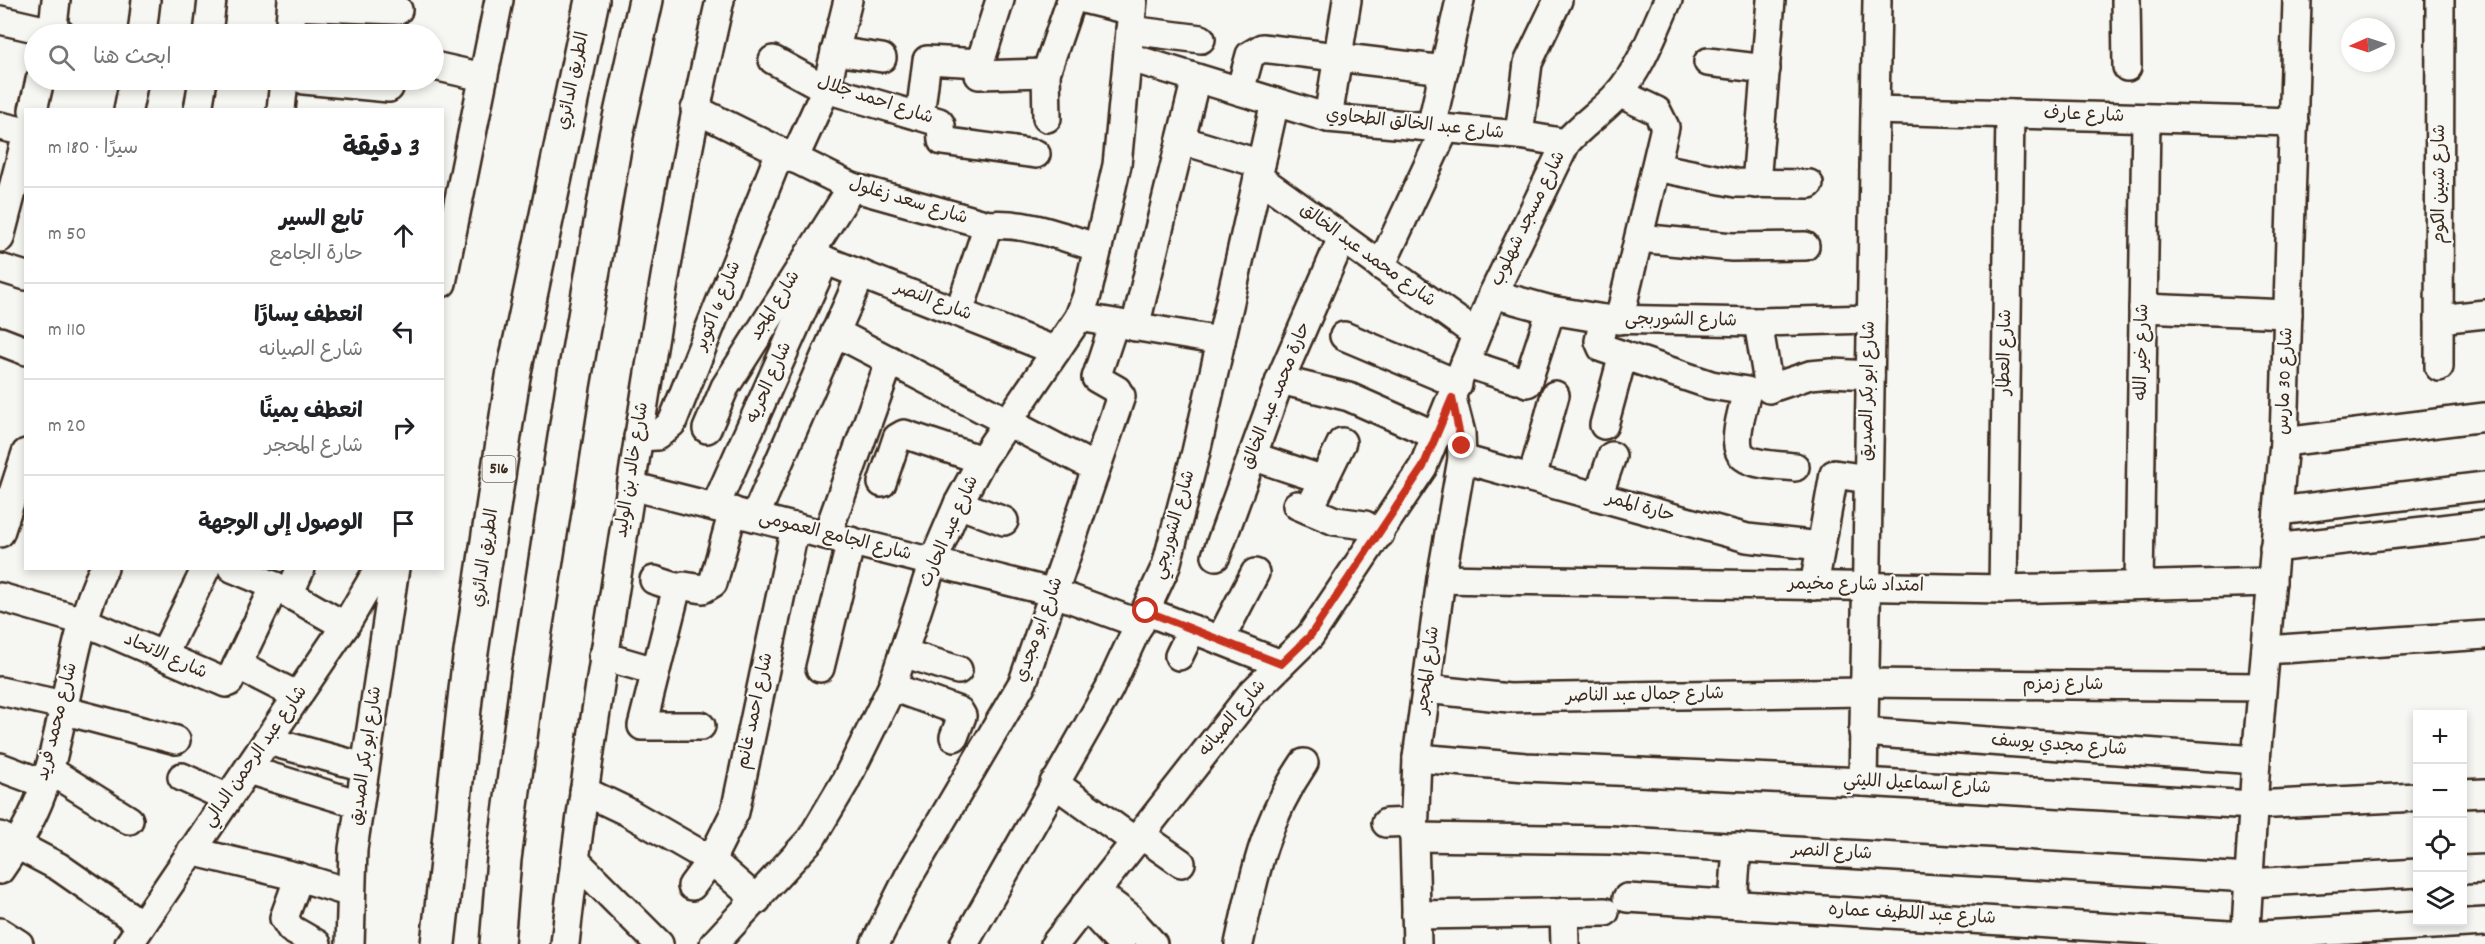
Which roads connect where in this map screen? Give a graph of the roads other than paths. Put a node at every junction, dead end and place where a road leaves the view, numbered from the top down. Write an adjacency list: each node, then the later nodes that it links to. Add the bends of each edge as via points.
1 (56, 0): 26 (street)
2 (146, 0): 27 (street)
3 (212, 0): 28 (street)
4 (499, 0): 44 (street)
5 (592, 0): 249 (highway, الطريق الدائري / 516, via 513,377 468,672)
6 (646, 0): 250 (highway, via 616,136 571,398 528,676)
7 (720, 0): 59 (street, شارع خالد بن الوليد)
8 (732, 0): 59 (street)
9 (848, 0): 32 (street, شارع 6 اكتوبر)
10 (1000, 0): 38 (street)
11 (1071, 0): 43 (street)
12 (1088, 0): 23 (street)
13 (1347, 0): 34 (street)
14 (1460, 0): 42 (street)
15 (1558, 0): 69 (street, via 1528,63)
16 (1668, 0): 52 (street, شارع مسجد شهلوب, via 1640,62)
17 (1771, 0): 41 (street)
18 (1877, 0): 58 (street, شارع ابو بكر الصديق)
19 (2126, 0): 39 (street)
20 (2297, 0): 65 (street, شارع 30 مارس)
21 (2440, 0): 101 (street, شارع شبين الكوم)
22 (292, 3): 24 (street); 29 (street)
23 (1132, 14): 31 (street); 33 (street, شارع عبد الحارث)
24 (398, 15)
25 (0, 20): 30 (street)
26 (55, 24)
27 (143, 24)
28 (209, 24)
29 (290, 24)
30 (24, 26)
31 (1201, 39)
32 (835, 51): 35 (street); 46 (street, شارع 6 اكتوبر)
33 (1128, 57): 45 (street, شارع عبد الخالق الطحاوي); 85 (street, شارع عبد الحارث, via 1117,165)
34 (1338, 57): 42 (street); 51 (street, via 1262,48 1250,55); 63 (street)
35 (882, 58)
36 (773, 60): 46 (street, شارع احمد جلال)
37 (1708, 62): 41 (street)
38 (980, 63): 43 (street, via 978,71 982,76); 61 (street, via 927,60)
39 (2127, 67)
40 (444, 68): 44 (street)
41 (1766, 69): 77 (street)
42 (1444, 70): 67 (street)
43 (1046, 73): 62 (street)
44 (483, 77): 89 (street)
45 (1196, 78): 51 (street, شارع عبد الخالق الطحاوي); 70 (street)
46 (826, 89): 61 (street, شارع احمد جلال); 74 (street, شارع 6 اكتوبر)
47 (38, 90): 54 (street)
48 (132, 90): 55 (street)
49 (201, 90): 56 (street)
50 (283, 90): 57 (street)
51 (1240, 91): 53 (street, شارع عبد الخالق الطحاوي)
52 (1619, 93): 71 (street, شارع مسجد شهلوب); 75 (street, via 1649,106 1663,118 1665,127)
53 (1275, 102): 63 (street, شارع عبد الخالق الطحاوي); 76 (street, شارع الشوربجي)
54 (33, 108)
55 (128, 108)
56 (198, 108)
57 (281, 108)
58 (1875, 110): 60 (street, شارع عارف); 100 (street, شارع ابو بكر الصديق)
59 (698, 111): 74 (street, شارع سعد زغلول); 126 (street, شارع خالد بن الوليد)
60 (2010, 114): 64 (street, شارع عارف); 169 (street, شارع العطار)
61 (920, 116): 73 (street, شارع احمد جلال, via 941,123 942,141)
62 (1047, 118)
63 (1328, 118): 67 (street, شارع عبد الخالق الطحاوي)
64 (2146, 118): 65 (street, شارع عارف); 93 (street, شارع خير الله)
65 (2294, 122): 96 (street, شارع 30 مارس)
66 (0, 126): 68 (street)
67 (1438, 128): 69 (street, شارع عبد الخالق الطحاوي); 87 (street)
68 (24, 132)
69 (1519, 135): 71 (street, شارع عبد الخالق الطحاوي)
70 (1181, 140): 76 (street, شارع محمد عبد الخالق); 103 (street)
71 (1566, 143): 92 (street, شارع مسجد شهلوب)
72 (24, 146): 81 (street)
73 (1036, 154)
74 (787, 155): 79 (street, شارع سعد زغلول); 126 (street, شارع 6 اكتوبر, via 672,423 657,436)
75 (1656, 166): 77 (street); 83 (street)
76 (1259, 171): 82 (street, شارع محمد عبد الخالق); 108 (street, شارع الشوربجي)
77 (1756, 184): 78 (street)
78 (1809, 184)
79 (852, 187): 80 (street, شارع سعد زغلول); 86 (street, شارع المجد)
80 (988, 225): 85 (street, شارع سعد زغلول, via 1032,227); 95 (street)
81 (0, 238)
82 (1342, 238): 87 (street, شارع محمد عبد الخالق); 117 (street, حارة محمد عبد الخالق)
83 (1639, 238): 84 (street, via 1732,247); 99 (street)
84 (1805, 246)
85 (1098, 248): 98 (street, شارع عبد الحارث)
86 (817, 257): 90 (street, شارع النصر); 109 (street, شارع المجد); 115 (street, شارع الحريه)
87 (1382, 266): 105 (street, شارع محمد عبد الخالق)
88 (0, 268): 91 (street)
89 (444, 273)
90 (861, 274): 95 (street, شارع النصر); 104 (street)
91 (24, 275)
92 (1493, 294): 94 (street, شارع الشوربجى); 105 (street, شارع الصيانه)
93 (2143, 308): 96 (street); 166 (street, شارع خير الله)
94 (1551, 310): 99 (street, شارع الشوربجى); 118 (street, via 1522,381)
95 (959, 312): 111 (street, شارع النصر)
96 (2288, 314): 128 (street, شارع 30 مارس)
97 (2485, 314): 101 (street)
98 (1079, 317): 103 (street); 111 (street, شارع عبد الحارث)
99 (1612, 320): 102 (street, شارع الشوربجى); 112 (street, via 1599,344)
100 (1871, 320): 102 (street, شارع الشوربجى); 116 (street, شارع ابو بكر الصديق)
101 (2439, 320): 114 (street, شارع شبين الكوم)
102 (1758, 322): 119 (street)
103 (1125, 325): 108 (street); 135 (street, شارع ابو مجدي, via 1096,378 1119,393)
104 (835, 332): 113 (street); 145 (street)
105 (1476, 334): 118 (street, شارع الصيانه)
106 (1344, 336): 118 (street)
107 (0, 341): 110 (street)
108 (1221, 341): 173 (street, شارع الشوربجي, via 1166,566)
109 (749, 349): 115 (street); 124 (street, شارع المجد, via 725,387)
110 (24, 350)
111 (1056, 351): 122 (street, شارع عبد الحارث)
112 (1623, 355): 119 (street, via 1711,385); 123 (street)
113 (890, 360): 122 (street); 152 (street)
114 (2439, 367)
115 (776, 370): 145 (street, شارع الحريه)
116 (1870, 375): 119 (street, via 1810,375); 137 (street, شارع ابو بكر الصديق)
117 (1280, 380): 125 (street, via 1349,397); 129 (street, حارة محمد عبد الخالق)
118 (1458, 382): 125 (street, شارع الصيانه); 132 (street, شارع المحجر)
119 (1764, 389): 134 (street, via 1726,435 1745,459)
120 (1555, 395): 136 (street)
121 (2485, 417): 128 (street)
122 (1009, 421): 133 (street, شارع عبد الحارث); 135 (street)
123 (1604, 425)
124 (707, 429)
125 (1437, 436): 151 (street, شارع الصيانه, via 1423,467)
126 (638, 437): 141 (street, شارع خالد بن الوليد)
127 (1342, 442): 138 (street)
128 (2284, 442): 146 (street, شارع 30 مارس)
129 (1252, 456): 138 (street); 155 (street, حارة محمد عبد الخالق)
130 (1612, 456): 143 (street)
131 (24, 458): 140 (street)
132 (1462, 459): 136 (street, حارة الممر); 164 (street, شارع المحجر)
133 (982, 460): 139 (street, via 904,434 897,438); 144 (street, شارع عبد الحارث)
134 (1795, 467)
135 (1096, 468): 171 (street, شارع ابو مجدي)
136 (1532, 478): 143 (street, حارة الممر)
137 (1868, 479): 153 (street, via 1833,474); 168 (street, شارع ابو بكر الصديق)
138 (1324, 480): 151 (street, via 1303,508 1335,521 1365,525)
139 (882, 483)
140 (14, 484): 150 (street)
141 (631, 486): 145 (street, شارع الجامع العمومى); 182 (street, شارع خالد بن الوليد)
142 (2485, 486): 146 (street)
143 (1598, 496): 153 (street, حارة الممر, via 1747,538)
144 (958, 504): 147 (street); 156 (street, شارع عبد الحارث)
145 (734, 511): 149 (street, شارع الجامع العمومى); 187 (street, via 709,588 667,584 674,596)
146 (2278, 511): 154 (street, شارع 30 مارس)
147 (1004, 520)
148 (2485, 524): 154 (street)
149 (795, 527): 152 (street, شارع الجامع العمومى); 226 (street, شارع احمد غانم, via 735,812)
150 (0, 533)
151 (1380, 534): 184 (street, شارع الصيانه, via 1310,636)
152 (839, 538): 156 (street, شارع الجامع العمومى); 186 (street)
153 (1821, 546): 167 (street)
154 (2274, 548): 165 (street, شارع 30 مارس)
155 (1216, 556)
156 (933, 562): 171 (street, شارع الجامع العمومى); 180 (street, شارع عبد الحارث)
157 (103, 570): 174 (street, شارع محمد فريد)
158 (205, 570): 181 (street)
159 (237, 570): 170 (street)
160 (299, 570): 170 (street, شارع الاتحاد)
161 (379, 570): 175 (street, شارع عبد الرحمن الدالي)
162 (395, 570): 205 (street, شارع ابو بكر الصديق)
163 (1256, 573): 178 (street)
164 (1441, 579): 167 (street, امتداد شارع مخيمر); 192 (street, شارع المحجر)
165 (2271, 582): 166 (street, امتداد شارع مخيمر); 179 (street, شارع 30 مارس)
166 (2139, 585): 169 (street, امتداد شارع مخيمر)
167 (1814, 586): 168 (street, امتداد شارع مخيمر)
168 (1866, 586): 169 (street, امتداد شارع مخيمر); 191 (street, شارع ابو بكر الصديق)
169 (2002, 589)
170 (282, 590): 175 (street); 185 (street, شارع الاتحاد)
171 (1054, 593): 173 (street, شارع الجامع العمومى); 254 (street, شارع ابو مجدي, via 1023,682 909,876)
172 (0, 597): 174 (street, شارع الاتحاد)
173 (1143, 618): 176 (street, شارع الجامع العمومى); 210 (street, شارع الشوربجي, via 1109,689)
174 (82, 621): 181 (street, شارع الاتحاد); 195 (street, شارع محمد فريد)
175 (345, 626): 194 (street, شارع عبد الرحمن الدالي)
176 (1192, 629): 178 (street, شارع الجامع العمومى); 183 (street)
177 (2485, 635): 179 (street)
178 (1220, 640): 184 (street, شارع الجامع العمومى)
179 (2266, 650): 190 (street, شارع 30 مارس)
180 (903, 653): 188 (street); 189 (street, شارع عبد الحارث)
181 (164, 656): 185 (street, شارع الاتحاد, via 226,683)
182 (603, 656): 187 (street); 211 (street, شارع خالد بن الوليد)
183 (1179, 656)
184 (1281, 664): 221 (street, شارع الصيانه, via 1250,695)
185 (237, 665): 194 (street)
186 (820, 668)
187 (655, 670): 196 (street, via 642,726)
188 (958, 670)
189 (892, 687): 198 (street, via 959,711 962,716); 237 (street, شارع عبد الحارث, via 845,782 811,839)
190 (2262, 687): 191 (street, شارع زمزم); 202 (street, شارع 30 مارس)
191 (1864, 688): 192 (street, شارع جمال عبد الناصر, via 1509,698); 197 (street, شارع ابو بكر الصديق)
192 (1426, 689): 201 (street, شارع المحجر)
193 (0, 691): 195 (street)
194 (298, 696): 200 (street, شارع عبد الرحمن الدالي)
195 (63, 707): 199 (street); 207 (street, شارع محمد فريد)
196 (701, 726)
197 (1863, 732): 202 (street, شارع مجدي يوسف); 209 (street, شارع ابو بكر الصديق)
198 (954, 737)
199 (176, 740)
200 (268, 741): 205 (street); 206 (street, شارع عبد الرحمن الدالي)
201 (1417, 758): 209 (street, شارع اسماعيل الليثي, via 1526,767); 220 (street, شارع المحجر)
202 (2256, 760): 217 (street, شارع 30 مارس)
203 (1304, 763): 259 (street, via 1267,832)
204 (0, 767): 207 (street)
205 (364, 767): 216 (street, شارع ابو بكر الصديق)
206 (248, 770): 215 (street, شارع عبد الرحمن الدالي); 216 (street)
207 (47, 776): 218 (street); 222 (street, شارع محمد فريد)
208 (182, 777): 215 (street)
209 (1863, 782): 217 (street, شارع اسماعيل الليثي)
210 (1054, 783): 221 (street); 255 (street, شارع الشوربجي)
211 (584, 790): 225 (street, شارع خالد بن الوليد); 226 (street)
212 (2485, 793): 213 (street)
213 (2467, 794)
214 (2413, 797): 217 (street, شارع اسماعيل الليثي)
215 (228, 798): 224 (street, شارع عبد الرحمن الدالي)
216 (359, 804): 235 (street, شارع ابو بكر الصديق)
217 (2253, 805): 233 (street, شارع 30 مارس)
218 (129, 820)
219 (1386, 823): 220 (street, شارع النصر)
220 (1414, 830): 223 (street, شارع النصر); 240 (street, شارع المحجر)
221 (1138, 838): 227 (street); 236 (street, شارع الصيانه)
222 (9, 840): 229 (street, شارع محمد فريد); 244 (street, via 59,867)
223 (1737, 847): 233 (street, شارع النصر); 238 (street)
224 (191, 851): 232 (street); 244 (street, شارع عبد الرحمن الدالي)
225 (574, 860): 251 (street, شارع خالد بن الوليد); 252 (street)
226 (711, 860): 234 (street, شارع احمد غانم); 237 (street)
227 (1181, 863)
228 (2485, 869): 230 (street)
229 (0, 870)
230 (2467, 870)
231 (2413, 873): 233 (street, شارع النصر)
232 (299, 877): 235 (street); 247 (street, via 284,918 291,929)
233 (2249, 880): 245 (street, شارع 30 مارس)
234 (692, 886)
235 (351, 893): 248 (street, شارع ابو بكر الصديق)
236 (1091, 898): 256 (street, شارع الصيانه); 257 (street); 258 (street, via 1128,915)
237 (757, 900): 253 (street, شارع عبد الحارث)
238 (1733, 904): 239 (street, شارع عبد اللطيف عماره, via 1616,905); 243 (street, شارع عبد اللطيف عماره)
239 (1564, 912): 240 (street, شارع عبد اللطيف عماره); 261 (street)
240 (1416, 915): 260 (street, شارع المحجر)
241 (2485, 922): 245 (street, شارع عبد اللطيف عماره)
242 (0, 932): 246 (street)
243 (2071, 934): 245 (street, شارع عبد اللطيف عماره)
244 (140, 936)
245 (2246, 940)
246 (19, 944)
247 (317, 944)
248 (350, 944)
249 (438, 944)
250 (497, 944)
251 (565, 944)
252 (659, 944)
253 (714, 944)
254 (875, 944)
255 (964, 944)
256 (1055, 944)
257 (1121, 944)
258 (1153, 944)
259 (1239, 944)
260 (1417, 944)
261 (1564, 944)

